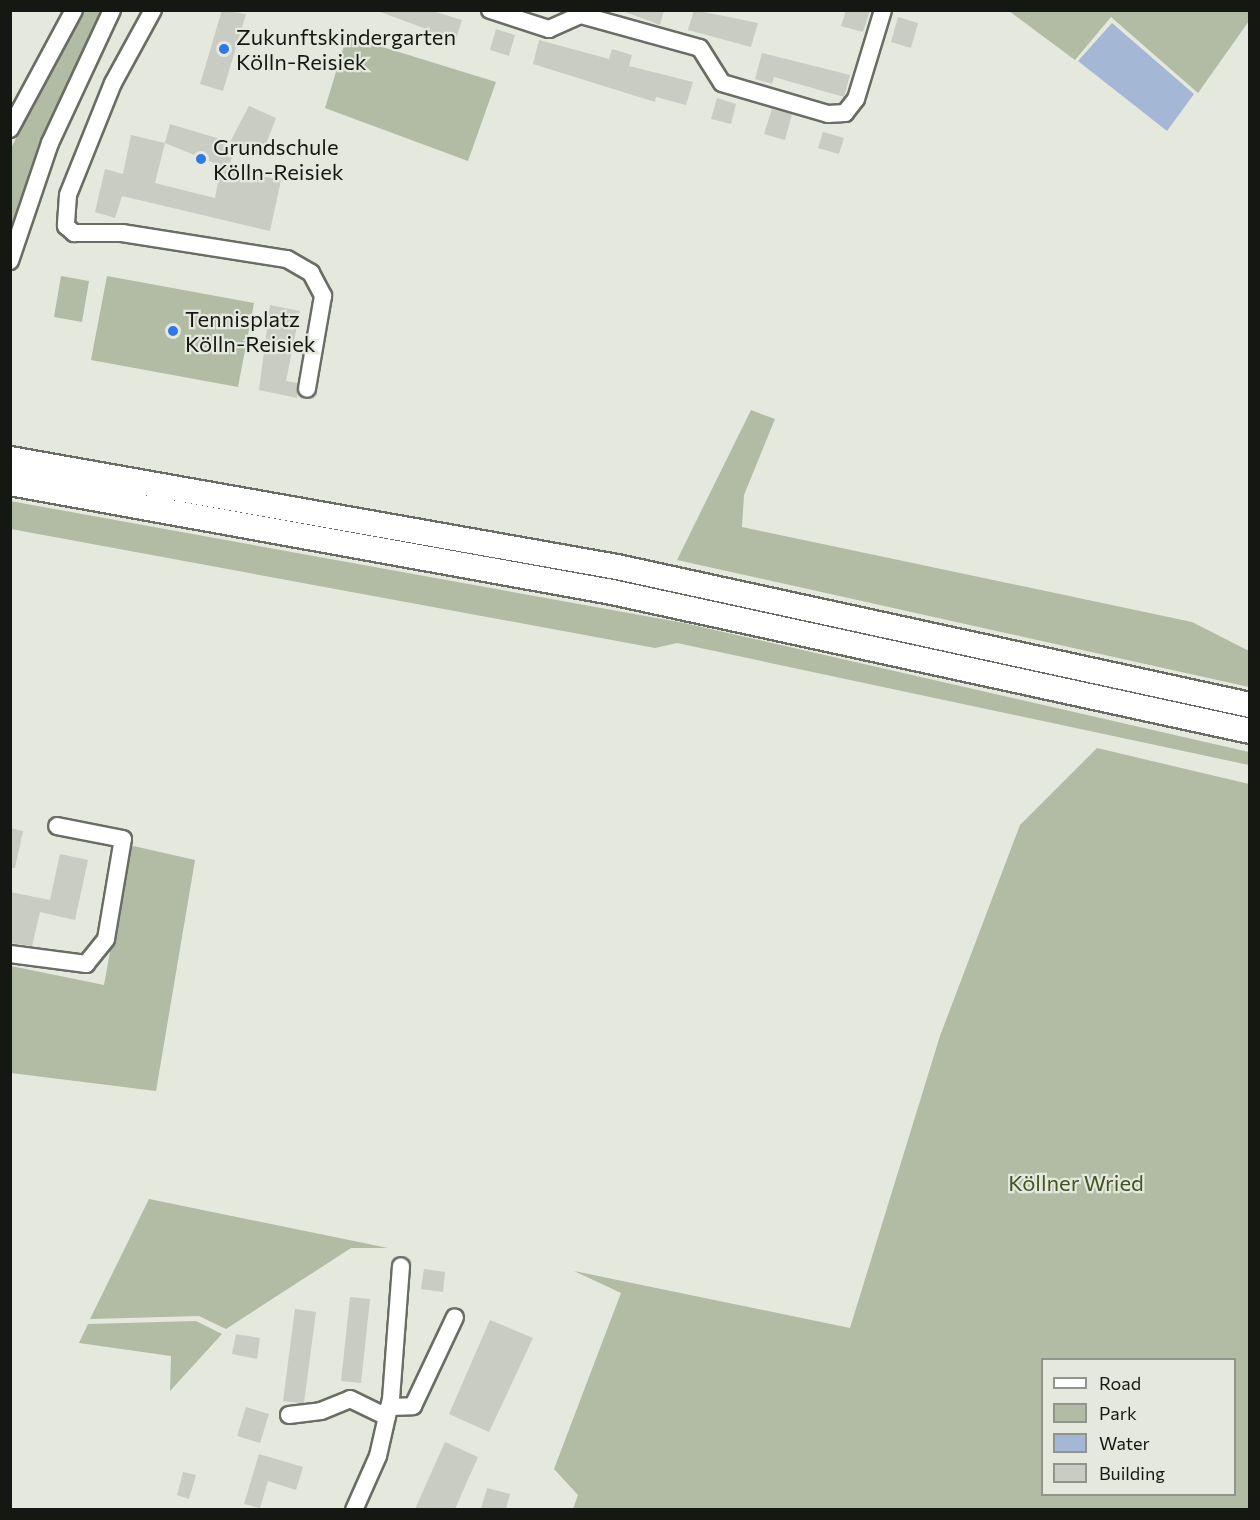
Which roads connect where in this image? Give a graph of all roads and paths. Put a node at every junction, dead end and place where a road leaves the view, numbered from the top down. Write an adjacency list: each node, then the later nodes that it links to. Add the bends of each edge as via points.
1 (74, 10): 6 (street)
2 (112, 10): 7 (street, via 50,143)
3 (153, 10): 8 (street, via 113,83 68,195 66,226 74,233 122,233 287,259 311,273 323,296)
4 (490, 10): 5 (street, via 549,29 581,15 700,48 722,83 828,114 844,113 856,99)
5 (883, 10)
6 (10, 129)
7 (10, 261)
8 (307, 389)
9 (10, 459): 11 (highway, via 617,567)
10 (10, 483): 12 (highway, via 612,592)
11 (1250, 705)
12 (1250, 731)
13 (57, 826): 14 (street, via 123,839 106,939 86,963)
14 (10, 954)
15 (401, 1266): 17 (street)
16 (455, 1317): 17 (street, via 413,1406)
17 (388, 1412): 18 (street, via 350,1399 321,1411); 19 (street, via 378,1456)
18 (289, 1415)
19 (354, 1509)

